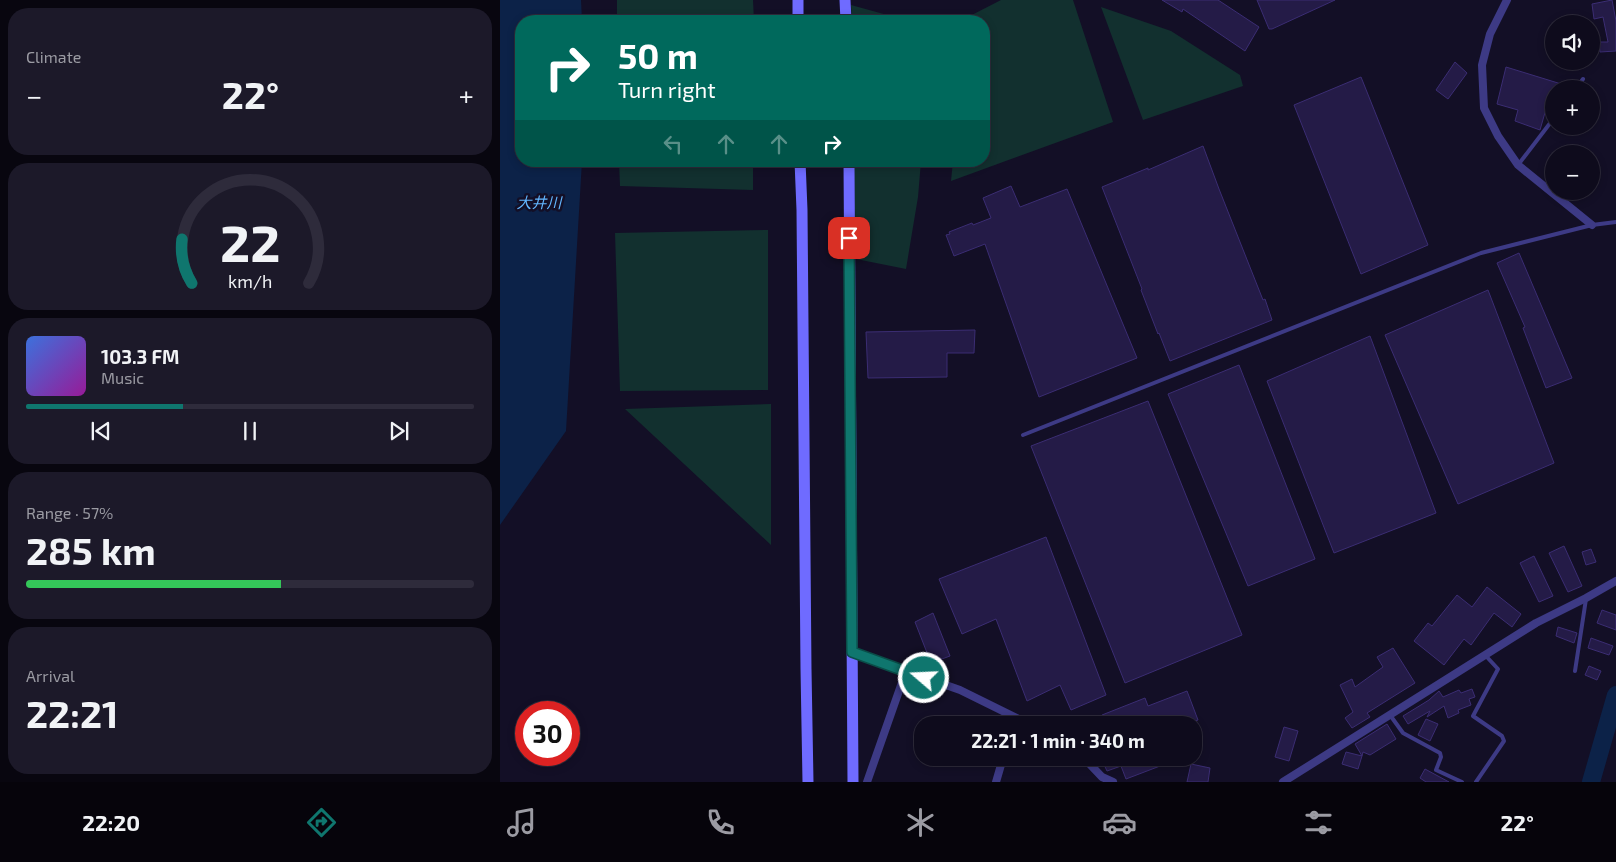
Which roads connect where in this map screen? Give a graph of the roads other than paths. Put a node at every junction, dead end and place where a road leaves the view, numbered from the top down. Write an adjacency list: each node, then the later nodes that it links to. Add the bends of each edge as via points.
1 (798, 0): 4 (street)
2 (845, 0): 5 (street)
3 (1507, 0): 7 (street, via 1490,34 1482,65 1484,108)
4 (798, 15)
5 (846, 15)
6 (1545, 130): 7 (lane)
7 (1518, 165): 11 (street)
8 (800, 167): 24 (street)
9 (849, 167): 15 (street)
10 (1616, 222): 11 (lane)
11 (1592, 225): 12 (lane, via 1481,253)
12 (1023, 435)
13 (1616, 581): 14 (street)
14 (1586, 598): 16 (street, via 1536,623); 18 (lane)
15 (852, 652): 17 (street); 25 (street)
16 (1485, 655): 19 (street); 30 (lane, via 1498,669 1473,716 1504,740)
17 (906, 671): 20 (street, via 960,690); 26 (street)
18 (1575, 671)
19 (1390, 715): 23 (street); 29 (lane, via 1403,733 1440,752 1436,770)
20 (1013, 716)
21 (1001, 766): 27 (street)
22 (1092, 766): 28 (street)
23 (1288, 781)
24 (808, 782)
25 (853, 782)
26 (867, 782)
27 (996, 782)
28 (1112, 782)
29 (1462, 782)
30 (1476, 782)

